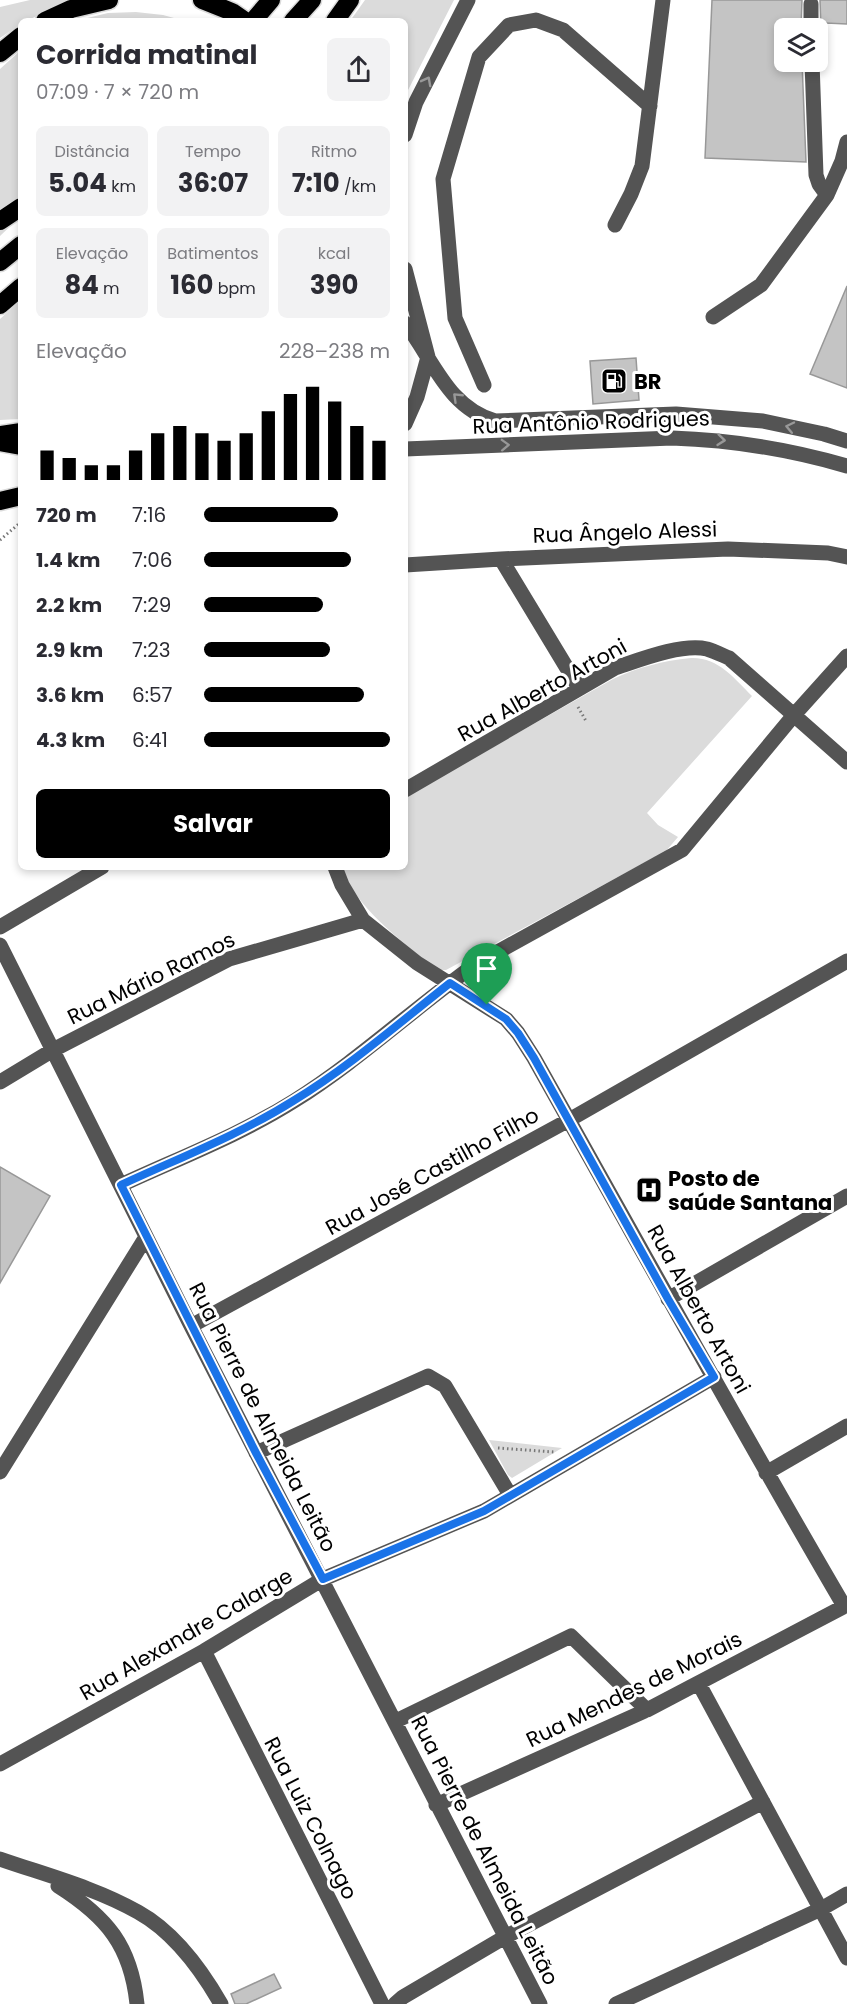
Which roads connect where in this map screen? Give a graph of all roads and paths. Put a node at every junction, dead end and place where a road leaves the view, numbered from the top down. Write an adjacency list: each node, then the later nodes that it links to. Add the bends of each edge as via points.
1 (109, 0): 9 (highway)
2 (202, 0): 10 (highway)
3 (271, 0): 11 (highway)
4 (312, 0): 12 (highway)
5 (350, 0): 13 (highway)
6 (468, 0): 19 (street, one-way to 6, via 416,102)
7 (663, 0): 18 (street)
8 (811, 4): 14 (street)
9 (52, 18)
10 (241, 18)
11 (256, 18)
12 (295, 18)
13 (337, 18)
14 (811, 18)
15 (18, 38): 16 (highway)
16 (0, 53)
17 (812, 72): 21 (street, via 816,175)
18 (650, 106): 24 (street, via 642,166); 33 (street, via 563,30 536,20 509,25 480,57 443,179 455,318)
19 (408, 126)
20 (847, 142): 21 (street)
21 (827, 195): 30 (street, via 761,285)
22 (18, 209): 23 (highway)
23 (0, 221)
24 (615, 225)
25 (18, 247): 26 (highway)
26 (0, 262)
27 (408, 280): 32 (street)
28 (18, 290): 29 (highway)
29 (0, 305)
30 (713, 316)
31 (408, 327): 32 (street)
32 (428, 357): 34 (street); 37 (street, Rua Antônio Rodrigues, one-way to 32, via 763,421 676,414 495,421 478,416 464,404 444,384)
33 (484, 385)
34 (408, 417)
35 (18, 432): 36 (highway)
36 (0, 435)
37 (847, 441)
38 (0, 442): 39 (highway)
39 (18, 445)
40 (408, 449): 41 (street, Rua Antônio Rodrigues, one-way to 41, via 705,439 766,446)
41 (847, 466)
42 (18, 497): 43 (highway)
43 (0, 501)
44 (18, 525): 45 (path)
45 (0, 540)
46 (847, 557): 47 (street, Rua Ângelo Alessi, via 728,549)
47 (501, 559): 48 (street, Rua Ângelo Alessi); 50 (street)
48 (408, 565)
49 (847, 657): 51 (street)
50 (579, 688): 51 (street, Rua Alberto Artoni, via 615,668 649,656 706,648 729,658); 53 (street, Rua Alberto Artoni)
51 (794, 715): 52 (street); 60 (street, via 682,850 476,964)
52 (847, 762)
53 (408, 788)
54 (97, 870): 57 (street)
55 (336, 870): 56 (street, Rua Alberto Artoni)
56 (363, 920): 60 (street, Rua Alberto Artoni, via 417,963); 61 (street, Rua Mário Ramos, via 229,959)
57 (0, 927)
58 (0, 945): 61 (street, Rua Pierre de Almeida Leitão)
59 (847, 962): 63 (street, Rua José Castilho Filho)
60 (450, 983): 63 (street, Rua Alberto Artoni, via 506,1019); 64 (street, via 294,1101 248,1127)
61 (53, 1050): 62 (street, Rua Mário Ramos); 64 (street, Rua Pierre de Almeida Leitão)
62 (0, 1082)
63 (569, 1120): 67 (street, Rua Alberto Artoni); 68 (street, Rua José Castilho Filho)
64 (121, 1185): 66 (street, Rua Pierre de Almeida Leitão)
65 (847, 1196): 67 (street)
66 (146, 1237): 68 (street, Rua Pierre de Almeida Leitão); 74 (street)
67 (668, 1299): 69 (street, Rua Alberto Artoni)
68 (191, 1326): 72 (street, Rua Pierre de Almeida Leitão)
69 (714, 1377): 73 (street, Rua Alexandre Calarge); 75 (street, Rua Alberto Artoni)
70 (847, 1426): 75 (street)
71 (481, 1447): 72 (street, via 446,1386 428,1376); 73 (path); 76 (street)
72 (256, 1453): 77 (street, Rua Pierre de Almeida Leitão)
73 (582, 1453): 76 (street, Rua Alexandre Calarge)
74 (0, 1472)
75 (766, 1473): 78 (street, Rua Alberto Artoni)
76 (510, 1495): 77 (street, Rua Alexandre Calarge, via 484,1511)
77 (323, 1579): 79 (street, Rua Alexandre Calarge); 82 (street, Rua Pierre de Almeida Leitão)
78 (846, 1606): 80 (street, Rua Mendes de Morais)
79 (204, 1651): 83 (street, Rua Alexandre Calarge); 94 (street, Rua Luiz Colnago)
80 (699, 1684): 81 (street, Rua Mendes de Morais); 84 (street)
81 (647, 1710): 82 (street, via 572,1636); 85 (street, Rua Mendes de Morais)
82 (396, 1720): 85 (street, Rua Pierre de Almeida Leitão)
83 (0, 1764)
84 (763, 1802): 89 (street); 90 (street)
85 (436, 1805): 90 (street, Rua Pierre de Almeida Leitão)
86 (0, 1859): 87 (street)
87 (38, 1873): 92 (street, via 89,1906 121,1944 130,1964); 93 (street, via 110,1898 140,1913 190,1958)
88 (847, 1894): 89 (street)
89 (820, 1909): 91 (street); 97 (street)
90 (505, 1937): 95 (street); 96 (street, Rua Pierre de Almeida Leitão)
91 (847, 1958)
92 (137, 2004)
93 (221, 2004)
94 (382, 2004)
95 (395, 2004)
96 (540, 2004)
97 (616, 2004)

